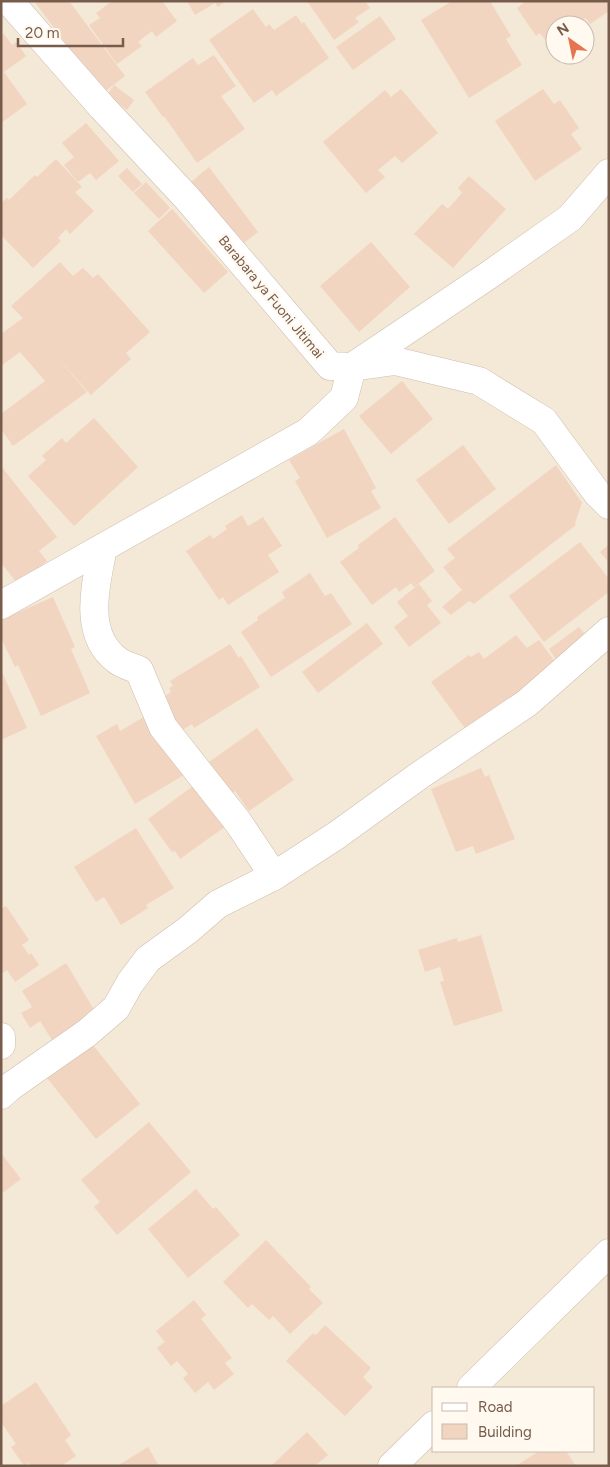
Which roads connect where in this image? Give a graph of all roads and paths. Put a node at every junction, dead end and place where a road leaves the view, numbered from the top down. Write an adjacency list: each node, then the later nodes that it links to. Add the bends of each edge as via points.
1 (9, 1): 3 (street, Barabara ya Fuoni Jitimai, via 188,198 330,366)
2 (609, 173): 3 (street, via 570,218)
3 (352, 367): 4 (street, Barabara ya Fuoni Jitimai, via 395,362 479,381 544,421 596,493); 5 (street, via 344,398 308,432)
4 (609, 505)
5 (103, 548): 6 (street); 8 (street, via 95,587 94,615 102,642 117,660 138,670 163,727 238,822)
6 (1, 605)
7 (609, 631): 8 (street, via 527,703)
8 (274, 876): 11 (street, via 218,904 148,959 116,1008)
9 (1, 1037): 10 (street)
10 (1, 1045)
11 (1, 1095)
12 (609, 1253): 13 (street)
13 (472, 1387)
14 (432, 1427): 15 (street)
15 (392, 1466)

